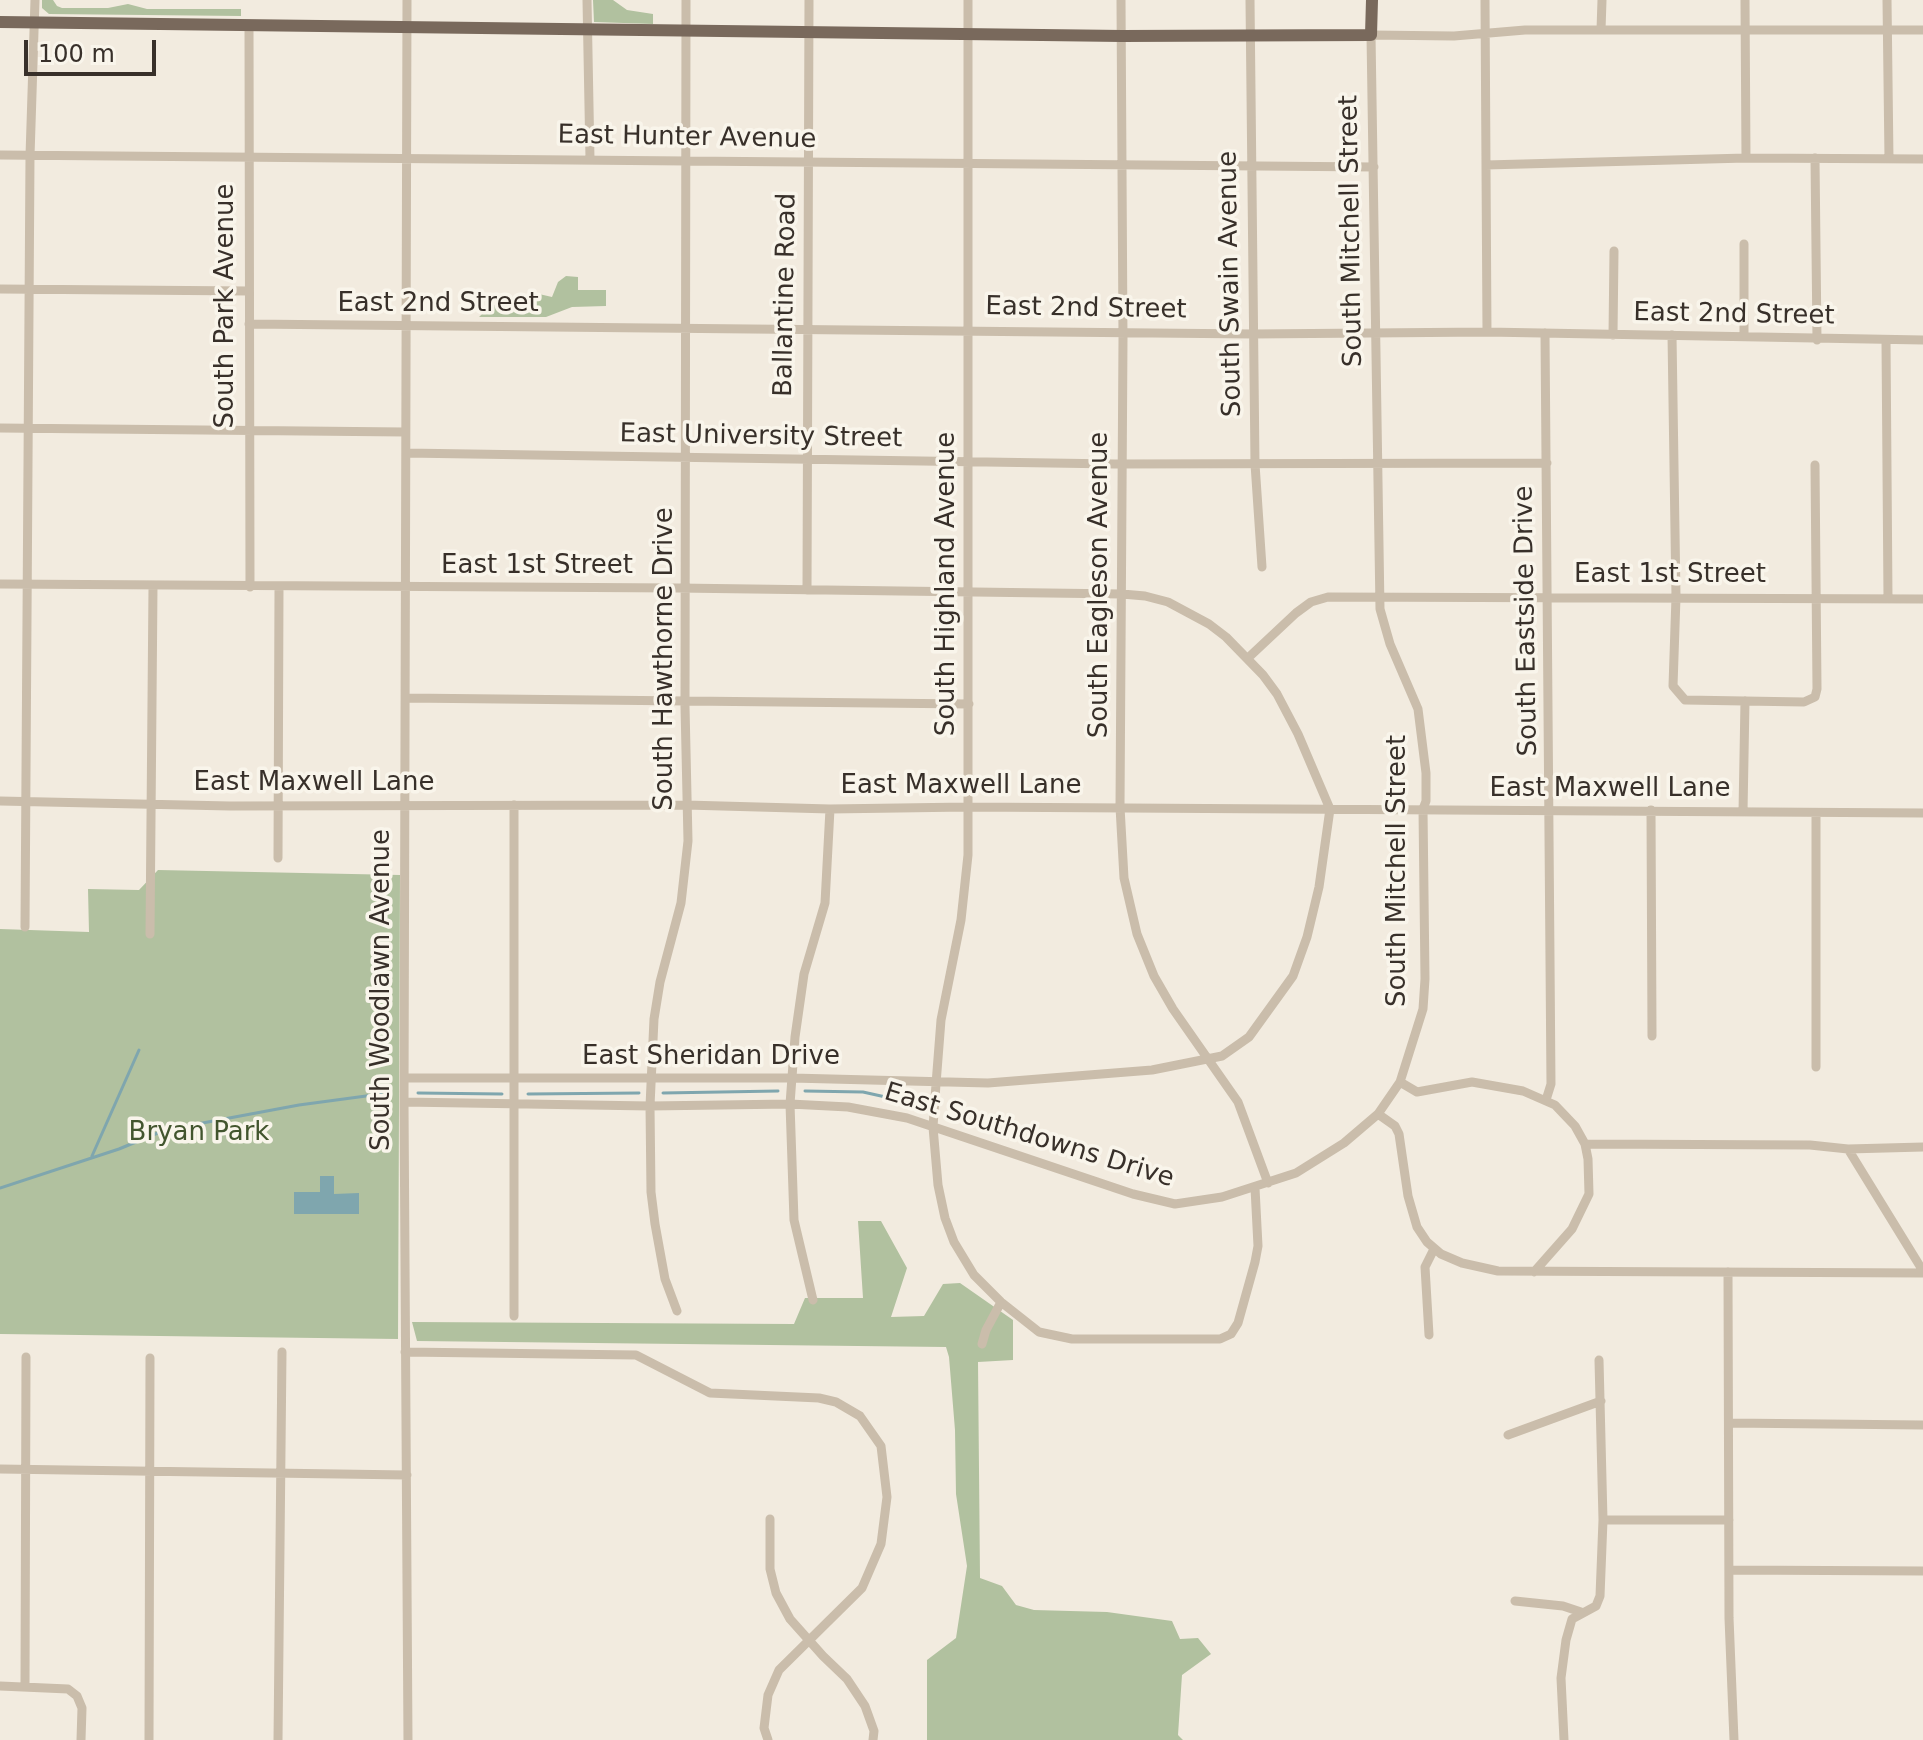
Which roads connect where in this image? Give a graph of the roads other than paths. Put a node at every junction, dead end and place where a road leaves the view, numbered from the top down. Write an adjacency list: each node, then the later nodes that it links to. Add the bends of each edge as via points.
1 (35, 0): 15 (street)
2 (407, 0): 17 (street, South Woodlawn Avenue)
3 (587, 0): 18 (street)
4 (686, 0): 19 (street, South Hawthorne Drive)
5 (809, 0): 23 (street, Ballantine Road)
6 (968, 0): 25 (street, South Highland Avenue)
7 (1121, 0): 28 (street, South Eagleson Avenue)
8 (1250, 0): 29 (street, South Swain Avenue)
9 (1372, 0): 27 (main road, South Mitchell Street)
10 (1485, 0): 26 (street)
11 (1602, 0): 20 (street)
12 (1745, 0): 24 (street)
13 (1887, 0): 21 (street)
14 (0, 22): 15 (main road)
15 (35, 23): 16 (main road); 31 (street)
16 (249, 26): 17 (main road); 32 (street, South Park Avenue)
17 (407, 27): 18 (main road); 33 (street, South Woodlawn Avenue)
18 (587, 29): 19 (main road); 36 (street)
19 (686, 30): 23 (main road); 39 (street, South Hawthorne Drive)
20 (1601, 30): 24 (street); 26 (street)
21 (1887, 30): 22 (street); 24 (street); 37 (street)
22 (1923, 30)
23 (809, 31): 25 (main road); 40 (street, Ballantine Road)
24 (1745, 31): 34 (street)
25 (969, 33): 28 (main road); 41 (street, South Highland Avenue)
26 (1485, 34): 27 (street); 43 (street)
27 (1371, 35): 29 (main road); 45 (street, South Mitchell Street)
28 (1122, 36): 29 (main road); 42 (street, South Eagleson Avenue)
29 (1250, 36): 44 (street, South Swain Avenue)
30 (0, 155): 31 (street, East Hunter Avenue)
31 (30, 156): 32 (street, East Hunter Avenue); 49 (street)
32 (248, 156): 33 (street, East Hunter Avenue); 50 (street, South Park Avenue)
33 (407, 158): 36 (street, East Hunter Avenue); 52 (street, South Woodlawn Avenue)
34 (1746, 158): 35 (street); 43 (street)
35 (1815, 158): 37 (street); 64 (street)
36 (590, 159): 39 (street, East Hunter Avenue)
37 (1889, 159): 38 (street)
38 (1923, 159)
39 (684, 160): 40 (street, East Hunter Avenue); 53 (street, South Hawthorne Drive)
40 (809, 162): 41 (street, East Hunter Avenue); 54 (street, Ballantine Road)
41 (969, 162): 42 (street, East Hunter Avenue); 55 (street, South Highland Avenue)
42 (1122, 165): 44 (street, East Hunter Avenue); 56 (street, South Eagleson Avenue)
43 (1486, 165): 57 (street)
44 (1251, 166): 45 (street, East Hunter Avenue); 60 (street, South Swain Avenue)
45 (1374, 167): 58 (street, South Mitchell Street)
46 (1744, 244): 63 (street)
47 (1614, 251): 61 (street)
48 (0, 289): 49 (street)
49 (30, 289): 50 (street); 68 (street)
50 (249, 291): 51 (street, South Park Avenue)
51 (249, 324): 52 (street, East 2nd Street); 69 (street, South Park Avenue)
52 (407, 325): 53 (street, East 2nd Street); 70 (street, South Woodlawn Avenue)
53 (686, 328): 54 (street, East 2nd Street); 72 (street, South Hawthorne Drive)
54 (808, 329): 55 (street, East 2nd Street); 73 (street, Ballantine Road)
55 (969, 330): 56 (street, East 2nd Street); 74 (street, South Highland Avenue)
56 (1123, 331): 60 (street, East 2nd Street); 76 (street, South Eagleson Avenue)
57 (1487, 332): 58 (street, East 2nd Street); 59 (street, East 2nd Street)
58 (1375, 333): 60 (street, East 2nd Street); 78 (street, South Mitchell Street)
59 (1545, 333): 61 (street, East 2nd Street); 75 (street, South Eastside Drive)
60 (1253, 334): 77 (street, South Swain Avenue)
61 (1613, 335): 62 (street, East 2nd Street)
62 (1672, 335): 63 (street, East 2nd Street); 93 (street)
63 (1744, 336): 64 (street, East 2nd Street)
64 (1817, 340): 66 (street, East 2nd Street)
65 (1923, 340): 66 (street, East 2nd Street)
66 (1886, 341): 95 (street)
67 (0, 428): 68 (street)
68 (28, 428): 69 (street); 82 (street)
69 (249, 431): 70 (street); 84 (street, South Park Avenue)
70 (405, 432): 71 (street, South Woodlawn Avenue)
71 (406, 453): 72 (street, East University Street); 86 (street, South Woodlawn Avenue)
72 (686, 458): 73 (street, East University Street); 87 (street, South Hawthorne Drive)
73 (806, 459): 74 (street, East University Street); 88 (street, Ballantine Road)
74 (969, 463): 76 (street, East University Street); 89 (street, South Highland Avenue)
75 (1547, 463): 78 (street, East University Street); 92 (street, South Eastside Drive)
76 (1122, 464): 77 (street, East University Street); 90 (street, South Eagleson Avenue)
77 (1255, 464): 78 (street, East University Street); 80 (street, South Swain Avenue)
78 (1376, 464): 91 (street, South Mitchell Street)
79 (1815, 465): 94 (street)
80 (1262, 567)
81 (0, 584): 82 (street, East 1st Street)
82 (27, 584): 83 (street, East 1st Street); 102 (street)
83 (153, 586): 84 (street, East 1st Street); 104 (street)
84 (250, 587): 85 (street, East 1st Street)
85 (279, 587): 86 (street, East 1st Street); 107 (street)
86 (406, 588): 87 (street, East 1st Street); 98 (street, South Woodlawn Avenue)
87 (686, 588): 88 (street, East 1st Street); 99 (street, South Hawthorne Drive)
88 (807, 590): 89 (street, East 1st Street)
89 (969, 593): 90 (street, East 1st Street); 101 (street, South Highland Avenue)
90 (1122, 594): 97 (street, East 1st Street, via 1181,608); 110 (street, South Eagleson Avenue)
91 (1380, 596): 92 (street, East 1st Street); 97 (street, East 1st Street, via 1311,602); 113 (street, South Mitchell Street, via 1386,633 1421,723)
92 (1547, 596): 93 (street, East 1st Street); 114 (street, South Eastside Drive)
93 (1676, 597): 94 (street, East 1st Street); 100 (street, via 1674,690 1690,701)
94 (1817, 598): 95 (street, East 1st Street); 100 (street, via 1815,697 1804,702)
95 (1888, 599): 96 (street, East 1st Street)
96 (1923, 599)
97 (1248, 658): 112 (street, East 1st Street, via 1288,713)
98 (406, 698): 99 (street); 108 (street, South Woodlawn Avenue)
99 (685, 701): 101 (street); 106 (street, South Hawthorne Drive)
100 (1745, 701): 116 (street)
101 (969, 704): 109 (street, South Highland Avenue)
102 (26, 800): 103 (street, East Maxwell Lane); 104 (street, East Maxwell Lane); 120 (street)
103 (0, 801)
104 (151, 803): 107 (street, East Maxwell Lane); 121 (street)
105 (514, 805): 106 (street, East Maxwell Lane); 108 (street, East Maxwell Lane); 128 (street)
106 (686, 805): 111 (street, East Maxwell Lane); 126 (street, South Hawthorne Drive, via 686,877 660,982)
107 (277, 806): 108 (street, East Maxwell Lane); 119 (street)
108 (405, 806): 125 (street, South Woodlawn Avenue)
109 (967, 807): 110 (street, East Maxwell Lane); 111 (street, East Maxwell Lane); 130 (street, South Highland Avenue, via 961,920 941,1020)
110 (1120, 807): 112 (street, East Maxwell Lane); 123 (street, South Eagleson Avenue, via 1124,878 1137,934 1154,976)
111 (830, 809): 127 (street, via 825,903 804,974)
112 (1330, 809): 113 (street, East Maxwell Lane); 123 (street, East Sheridan Drive, via 1319,887 1293,976 1249,1037 1232,1051)
113 (1423, 809): 114 (street, East Maxwell Lane); 129 (street, South Mitchell Street, via 1423,1009)
114 (1551, 810): 115 (street, East Maxwell Lane); 131 (street, South Eastside Drive, via 1551,1084)
115 (1651, 810): 116 (street, East Maxwell Lane); 122 (street)
116 (1743, 812): 117 (street, East Maxwell Lane)
117 (1816, 813): 118 (street, East Maxwell Lane); 124 (street)
118 (1923, 813)
119 (278, 858)
120 (25, 927)
121 (150, 934)
122 (1652, 1036)
123 (1208, 1059): 130 (street, East Sheridan Drive, via 1086,1076); 141 (street, South Eagleson Avenue, via 1238,1102)
124 (1816, 1067)
125 (405, 1078): 128 (street, East Sheridan Drive); 132 (street, South Woodlawn Avenue)
126 (651, 1078): 127 (street, East Sheridan Drive); 128 (street, East Sheridan Drive); 135 (street, South Hawthorne Drive)
127 (792, 1078): 130 (street, East Sheridan Drive); 134 (street)
128 (515, 1079): 133 (street)
129 (1400, 1082): 131 (street, via 1417,1092 1483,1083); 136 (street, South Mitchell Street)
130 (936, 1084): 137 (street, South Highland Avenue)
131 (1546, 1100): 138 (street, via 1569,1119)
132 (404, 1102): 133 (street, East Southdowns Drive); 154 (street, South Woodlawn Avenue)
133 (514, 1103): 135 (street, East Southdowns Drive); 150 (street)
134 (790, 1104): 135 (street, East Southdowns Drive); 137 (street, East Southdowns Drive, via 863,1109); 147 (street, via 794,1220)
135 (650, 1106): 149 (street, South Hawthorne Drive, via 655,1224)
136 (1378, 1114): 141 (street, East Southdowns Drive, via 1320,1159); 143 (street, via 1399,1134 1413,1215)
137 (933, 1127): 142 (street, East Southdowns Drive, via 1164,1203 1201,1202); 148 (street, South Highland Avenue, via 938,1185 954,1242 974,1275)
138 (1585, 1144): 140 (street); 144 (street, via 1590,1177 1586,1204 1572,1229)
139 (1923, 1147): 140 (street)
140 (1848, 1149): 146 (street)
141 (1268, 1183): 142 (street, East Southdowns Drive)
142 (1255, 1188): 148 (street, South Highland Avenue, via 1258,1246 1238,1323 1220,1339 1059,1337 1032,1327)
143 (1434, 1249): 144 (street, via 1475,1266); 151 (street, via 1425,1267)
144 (1534, 1272): 145 (street)
145 (1728, 1272): 146 (street); 159 (street)
146 (1923, 1272)
147 (813, 1300)
148 (1001, 1302): 152 (street)
149 (677, 1311)
150 (514, 1316)
151 (1429, 1335)
152 (982, 1344)
153 (282, 1352): 165 (street)
154 (405, 1352): 166 (street, South Woodlawn Avenue); 174 (street, via 636,1355 710,1393 819,1398 860,1416 881,1446 887,1497 881,1544 862,1588)
155 (26, 1357): 163 (street)
156 (150, 1358): 164 (street)
157 (1599, 1360): 158 (street)
158 (1601, 1401): 161 (street); 168 (street)
159 (1729, 1423): 160 (street); 169 (street)
160 (1923, 1425)
161 (1508, 1435)
162 (0, 1469): 163 (street)
163 (26, 1469): 164 (street); 176 (street)
164 (152, 1473): 165 (street); 178 (street)
165 (280, 1473): 166 (street); 179 (street)
166 (407, 1475): 180 (street, South Woodlawn Avenue)
167 (770, 1519): 174 (street, via 770,1569 776,1593)
168 (1603, 1520): 169 (street); 173 (street, via 1599,1600)
169 (1729, 1520): 170 (street)
170 (1729, 1570): 171 (street); 184 (street)
171 (1923, 1571)
172 (1515, 1601): 173 (street)
173 (1581, 1612): 183 (street, via 1572,1619 1563,1659)
174 (808, 1640): 181 (street, via 779,1670 768,1695); 182 (street, via 847,1679 865,1706)
175 (0, 1686): 176 (street)
176 (25, 1686): 177 (street, via 68,1689 77,1696)
177 (81, 1740)
178 (149, 1740)
179 (278, 1740)
180 (408, 1740)
181 (768, 1740)
182 (873, 1740)
183 (1564, 1740)
184 (1734, 1740)

